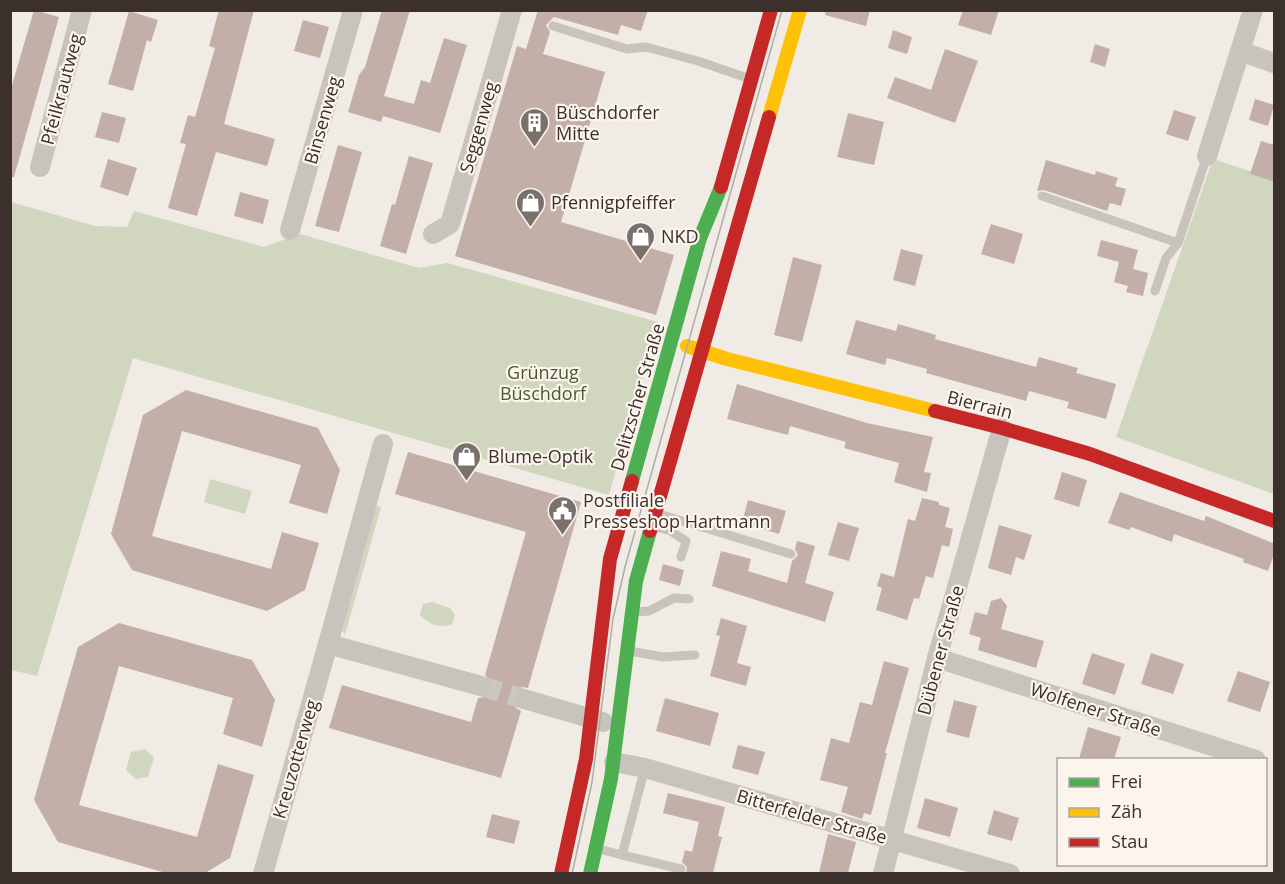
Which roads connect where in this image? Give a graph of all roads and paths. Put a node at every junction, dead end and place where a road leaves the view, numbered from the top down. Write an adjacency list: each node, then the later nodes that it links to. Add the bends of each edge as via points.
1 (82, 10): 12 (street, Pfeilkrautweg)
2 (353, 10): 14 (street, Binsenweg)
3 (512, 10): 15 (street, Seggenweg, via 450,224)
4 (771, 10): 10 (main road, Delitzscher Straße)
5 (800, 10): 10 (main road, Delitzscher Straße)
6 (1253, 10): 8 (street)
7 (553, 26): 10 (lane, via 627,49 646,47 698,61)
8 (1240, 51): 9 (street); 11 (street)
9 (1275, 63)
10 (765, 84): 18 (main road, Delitzscher Straße, via 700,238); 19 (main road, Delitzscher Straße)
11 (1207, 156): 16 (lane)
12 (40, 167)
13 (1041, 196): 16 (lane)
14 (290, 230)
15 (433, 234)
16 (1178, 243): 17 (lane, via 1167,258)
17 (1155, 291)
18 (671, 340): 19 (main road, Bierrain); 34 (main road, Delitzscher Straße, via 610,559)
19 (702, 351): 20 (main road, Bierrain); 22 (main road, Delitzscher Straße)
20 (1002, 428): 23 (main road, Bierrain, via 1090,454); 31 (street, Dübener Straße)
21 (383, 444): 28 (street, Kreuzotterweg)
22 (654, 519): 24 (lane); 25 (lane, via 686,541); 27 (main road, Delitzscher Straße)
23 (1275, 521)
24 (791, 554)
25 (681, 557)
26 (689, 599): 27 (lane, via 674,598 649,611)
27 (630, 612): 29 (main road, Delitzscher Straße)
28 (328, 644): 32 (street); 43 (street, Kreuzotterweg)
29 (626, 650): 30 (lane, via 663,657); 35 (main road, Delitzscher Straße)
30 (695, 655)
31 (937, 658): 36 (street, Wolfener Straße); 39 (street, Dübener Straße)
32 (481, 686)
33 (524, 699): 34 (street)
34 (591, 718): 35 (street); 44 (main road, Delitzscher Straße)
35 (617, 726): 37 (main road, Delitzscher Straße)
36 (1253, 758)
37 (614, 762): 38 (street, Bitterfelder Straße); 40 (main road, Delitzscher Straße)
38 (645, 768): 39 (street, Bitterfelder Straße); 41 (lane)
39 (892, 838): 46 (street, Dübener Straße); 47 (street, Bitterfelder Straße)
40 (597, 848): 41 (lane); 45 (main road, Delitzscher Straße)
41 (622, 855): 42 (lane)
42 (681, 869)
43 (263, 873)
44 (561, 873)
45 (590, 873)
46 (883, 873)
47 (1010, 873)

